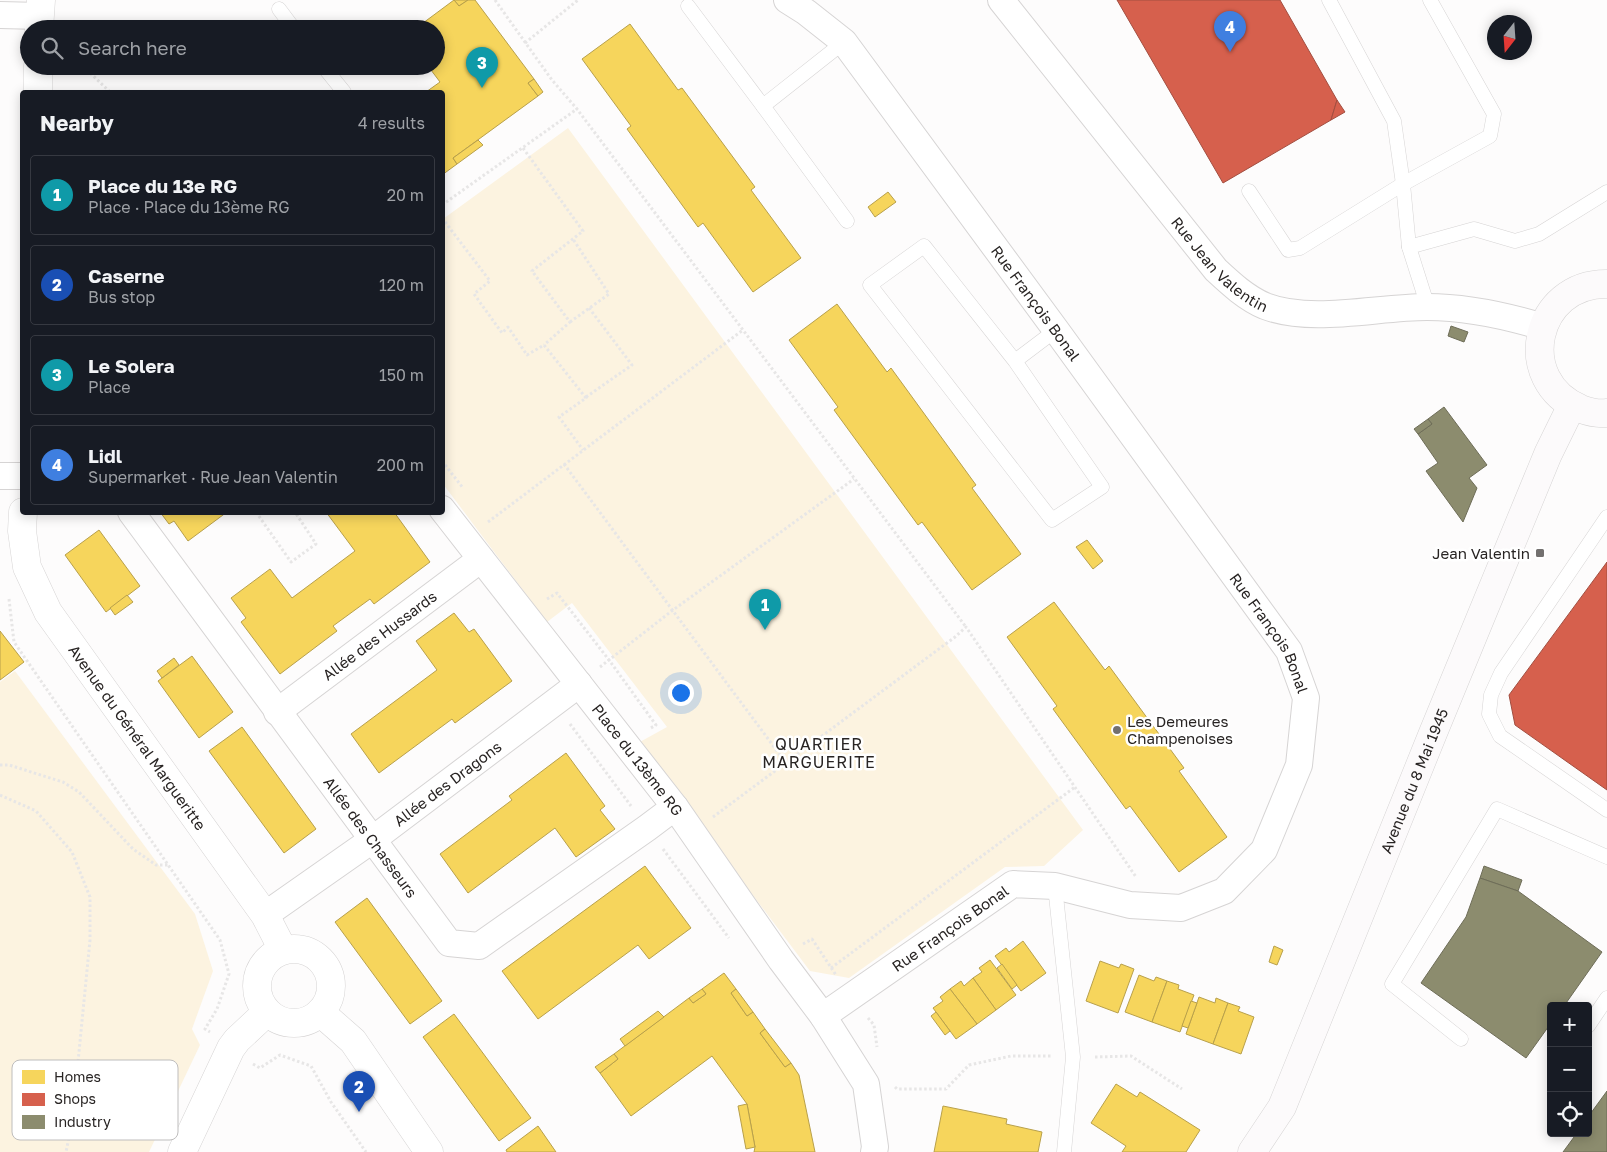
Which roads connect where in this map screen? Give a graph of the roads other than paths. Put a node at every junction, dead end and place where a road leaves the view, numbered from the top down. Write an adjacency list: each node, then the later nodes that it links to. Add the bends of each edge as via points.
1 (787, 0): 10 (street, Rue François Bonal)
2 (1001, 0): 22 (street, Rue Jean Valentin, via 1216,270 1237,289 1264,306 1304,315)
3 (1329, 0): 16 (lane, via 1394,121)
4 (1430, 0): 16 (lane, via 1494,114 1490,136)
5 (688, 6): 15 (lane)
6 (279, 9): 9 (lane)
7 (0, 15): 8 (street)
8 (40, 15)
9 (287, 20)
10 (844, 42): 15 (lane); 24 (street, Rue François Bonal)
11 (38, 75): 13 (street)
12 (330, 75): 14 (lane)
13 (38, 90)
14 (342, 90)
15 (763, 106): 19 (lane)
16 (1404, 184): 17 (lane, via 1300,248 1288,250); 20 (lane)
17 (1250, 191)
18 (1607, 192): 20 (lane, via 1540,234 1515,241 1474,229)
19 (847, 221)
20 (1409, 247): 22 (lane)
21 (1607, 284): 23 (main road, via 1583,287 1569,294 1557,304)
22 (1428, 307): 23 (street, Rue Jean Valentin, via 1483,312)
23 (1543, 327): 26 (main road, via 1539,348 1541,366 1558,395)
24 (1056, 330): 25 (lane); 41 (street, Rue François Bonal, via 1289,652 1306,698 1299,765 1264,850 1224,890 1181,908 1130,905)
25 (1016, 361): 25 (lane, via 1102,487 1052,520 870,285 924,246)
26 (1572, 405): 27 (main road); 54 (main road, Avenue du 8 Mai 1945, via 1548,454 1440,715 1282,1107)
27 (1607, 414)
28 (0, 476): 29 (street)
29 (20, 476)
30 (445, 513): 34 (street, Place du 13ème RG)
31 (23, 515): 42 (street, Avenue du Général Margueritte, via 27,567 48,612)
32 (133, 515): 36 (street, Allée des Chasseurs)
33 (1607, 517): 38 (lane, via 1501,673 1491,695 1489,714 1500,736)
34 (481, 559): 35 (street, Place du 13ème RG); 36 (street, Allée des Hussards)
35 (578, 684): 37 (street, Place du 13ème RG); 39 (street, Allée des Dragons)
36 (278, 712): 39 (street, Allée des Chasseurs)
37 (675, 807): 39 (street, Allée des Chasseurs, via 479,946 449,942); 47 (street, Place du 13ème RG, via 780,960)
38 (1607, 810)
39 (372, 840): 42 (street, Allée des Dragons)
40 (1607, 857): 49 (lane, via 1497,809 1392,984)
41 (1055, 886): 47 (street, Rue François Bonal, via 1013,884); 53 (lane, via 1073,1057)
42 (266, 915): 43 (street, Avenue du Général Margueritte)
43 (283, 950): 45 (street, via 267,960 258,976 258,995); 46 (street, via 299,949 315,955 326,967 331,982 329,999)
44 (1607, 998): 48 (lane)
45 (267, 1012): 46 (street, via 279,1020 294,1023 308,1020); 50 (street, via 231,1048)
46 (320, 1012): 51 (street, via 353,1041)
47 (823, 1016): 52 (street, via 866,1084)
48 (1592, 1020)
49 (1461, 1039)
50 (182, 1152)
51 (429, 1152)
52 (874, 1152)
53 (1064, 1152)
54 (1252, 1152)

